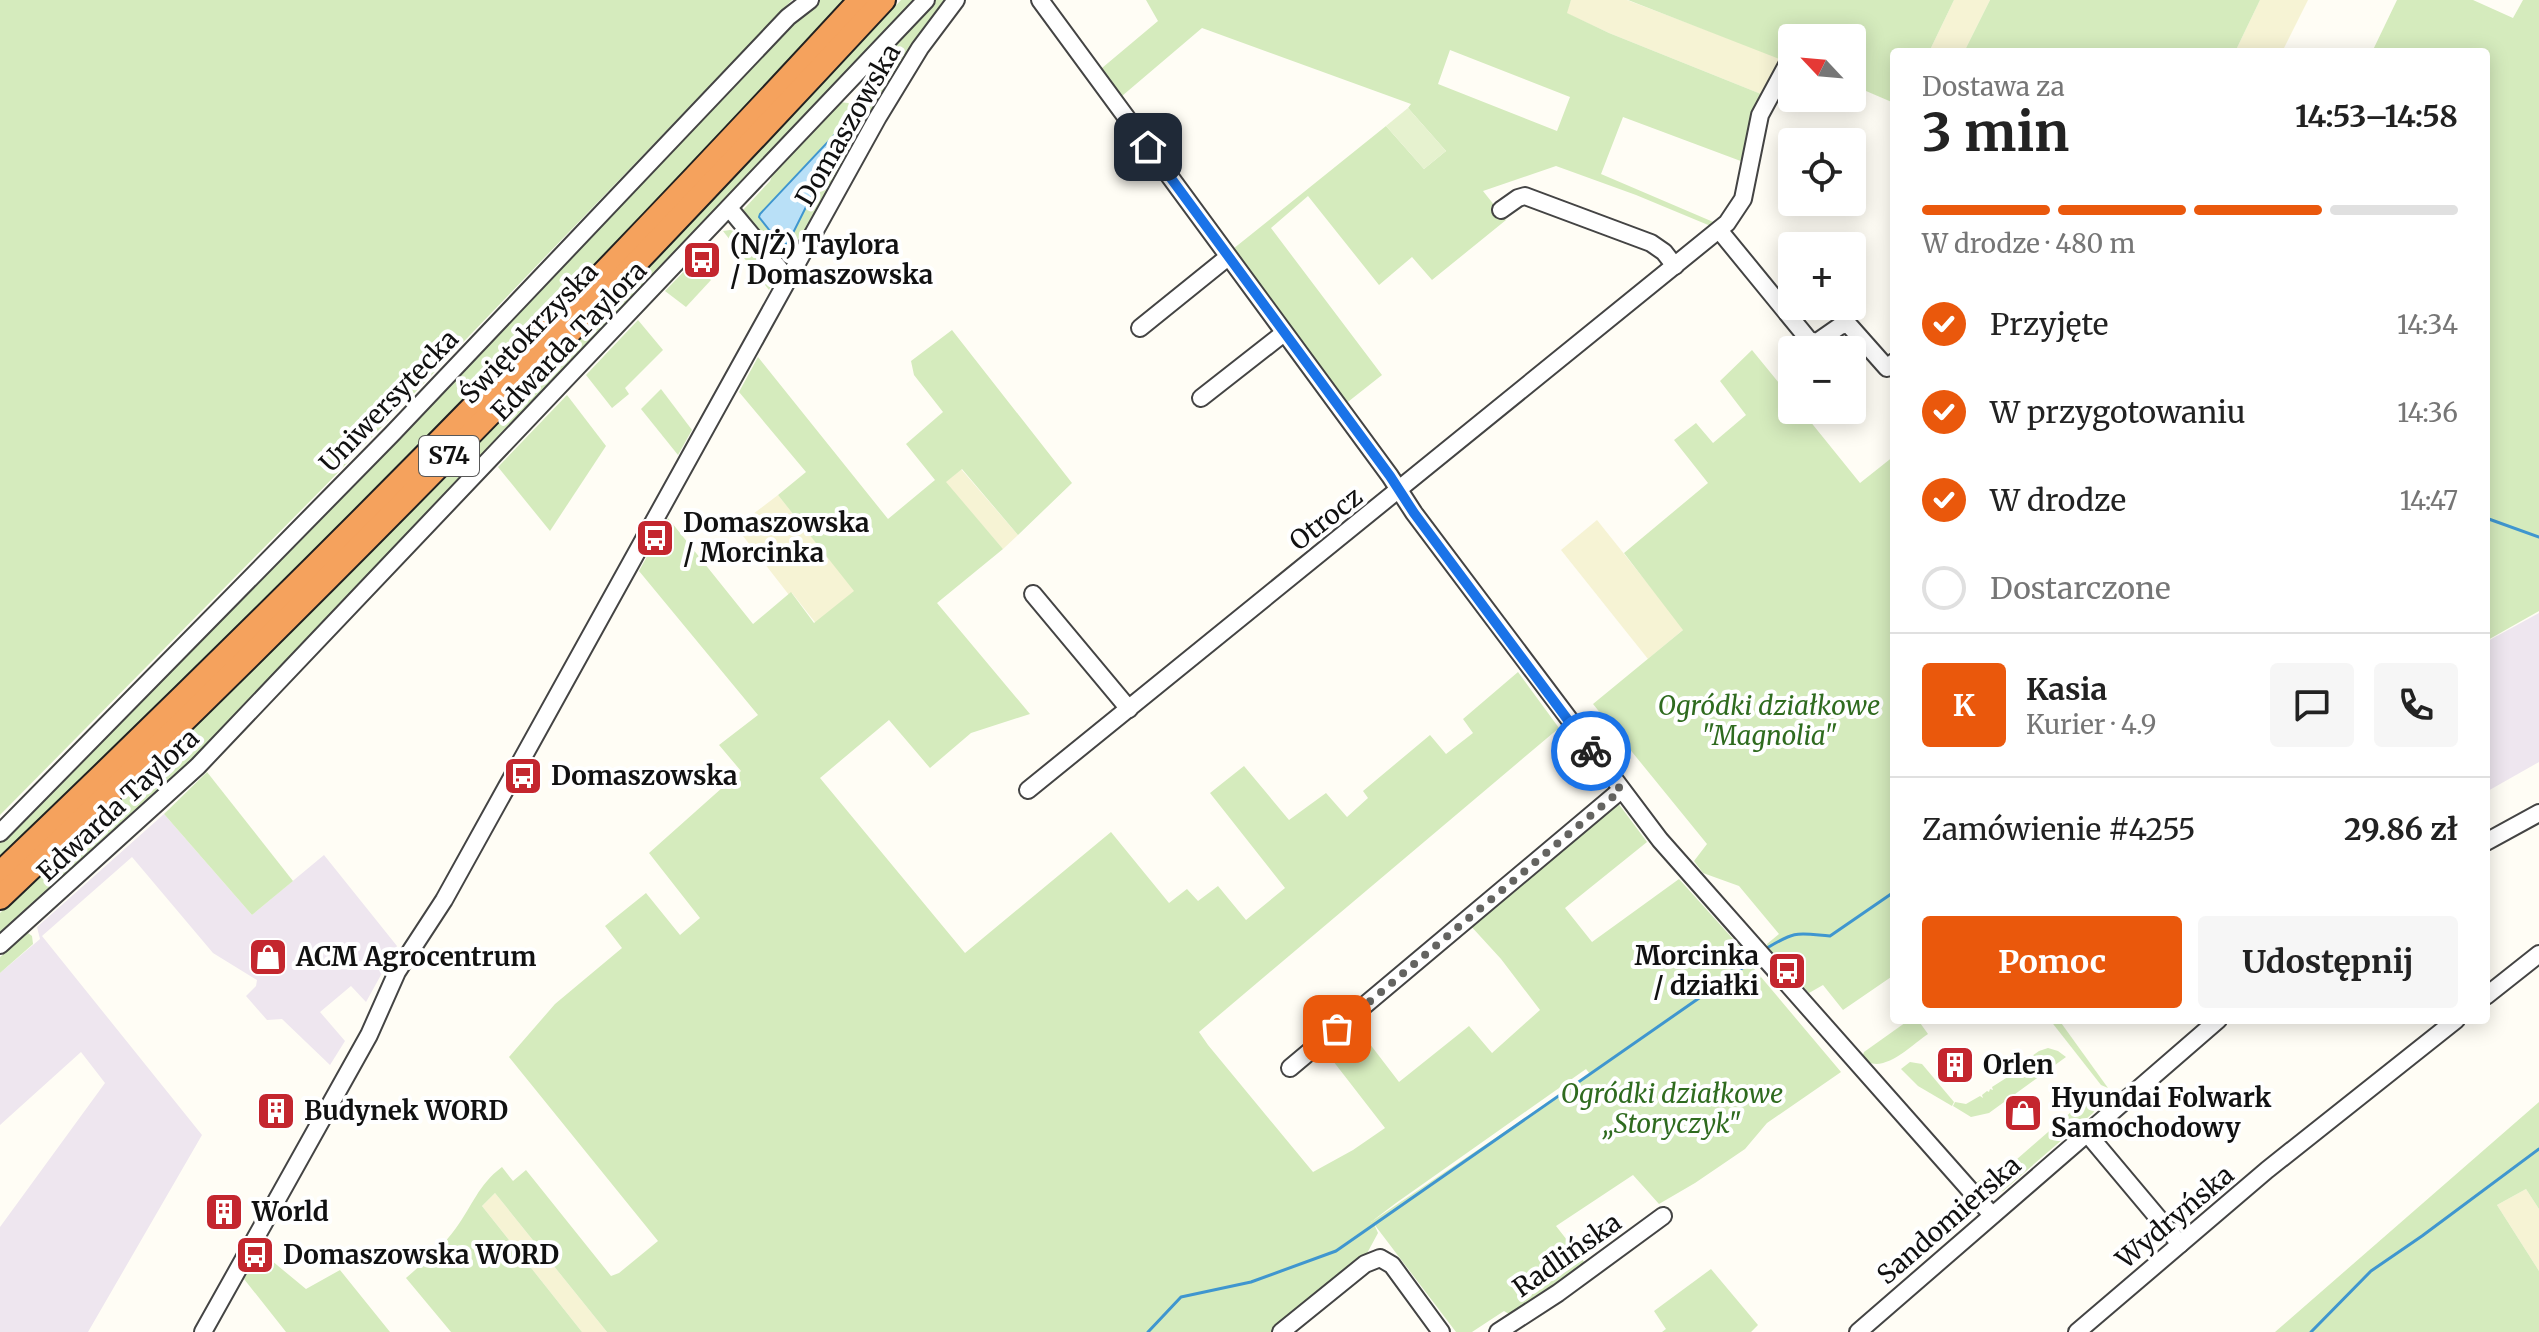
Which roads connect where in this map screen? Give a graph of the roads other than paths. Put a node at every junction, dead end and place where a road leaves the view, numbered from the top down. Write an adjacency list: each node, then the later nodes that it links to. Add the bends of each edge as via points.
1 (810, 0): 24 (street, Uniwersytecka)
2 (860, 0): 26 (highway, Świętokrzyska / S74, via 398,483)
3 (884, 0): 27 (highway, Świętokrzyska / S74, via 431,474)
4 (926, 0): 8 (street, Edwarda Taylora)
5 (956, 0): 13 (street, Domaszowska, via 894,90)
6 (1040, 0): 11 (street)
7 (1778, 82): 10 (street, via 1760,115 1743,199)
8 (729, 208): 13 (street); 28 (street, Edwarda Taylora, via 198,766)
9 (1501, 210): 12 (street, via 1525,196 1651,243)
10 (1723, 226): 12 (street, Otrocz); 16 (street, via 1809,340 1817,342 1848,324)
11 (1228, 257): 14 (street); 15 (street)
12 (1675, 266): 18 (street, Otrocz)
13 (788, 279): 39 (street, Domaszowska, via 444,900 392,981 369,1035)
14 (1140, 328)
15 (1284, 333): 17 (street); 18 (street)
16 (1890, 365)
17 (1201, 398)
18 (1399, 491): 20 (street, Otrocz); 22 (street)
19 (1033, 594): 20 (street)
20 (1129, 709): 21 (street, Otrocz)
21 (1028, 790)
22 (1621, 790): 33 (street); 35 (street)
23 (2539, 813): 25 (street)
24 (0, 833)
25 (2490, 840)
26 (0, 873)
27 (0, 898)
28 (0, 945)
29 (2539, 954): 30 (street)
30 (2490, 993)
31 (2213, 1024): 34 (street, Sandomierska)
32 (2451, 1024): 37 (street, Wydryńska)
33 (1290, 1068)
34 (2086, 1132): 35 (street, Sandomierska); 37 (street)
35 (1992, 1215): 42 (street, Sandomierska)
36 (1663, 1216): 41 (street, Radlińska)
37 (2180, 1244): 43 (street, Wydryńska)
38 (1287, 1330): 40 (street, via 1365,1264 1380,1258 1392,1265)
39 (203, 1332)
40 (1441, 1332)
41 (1498, 1332)
42 (1858, 1332)
43 (2077, 1332)

